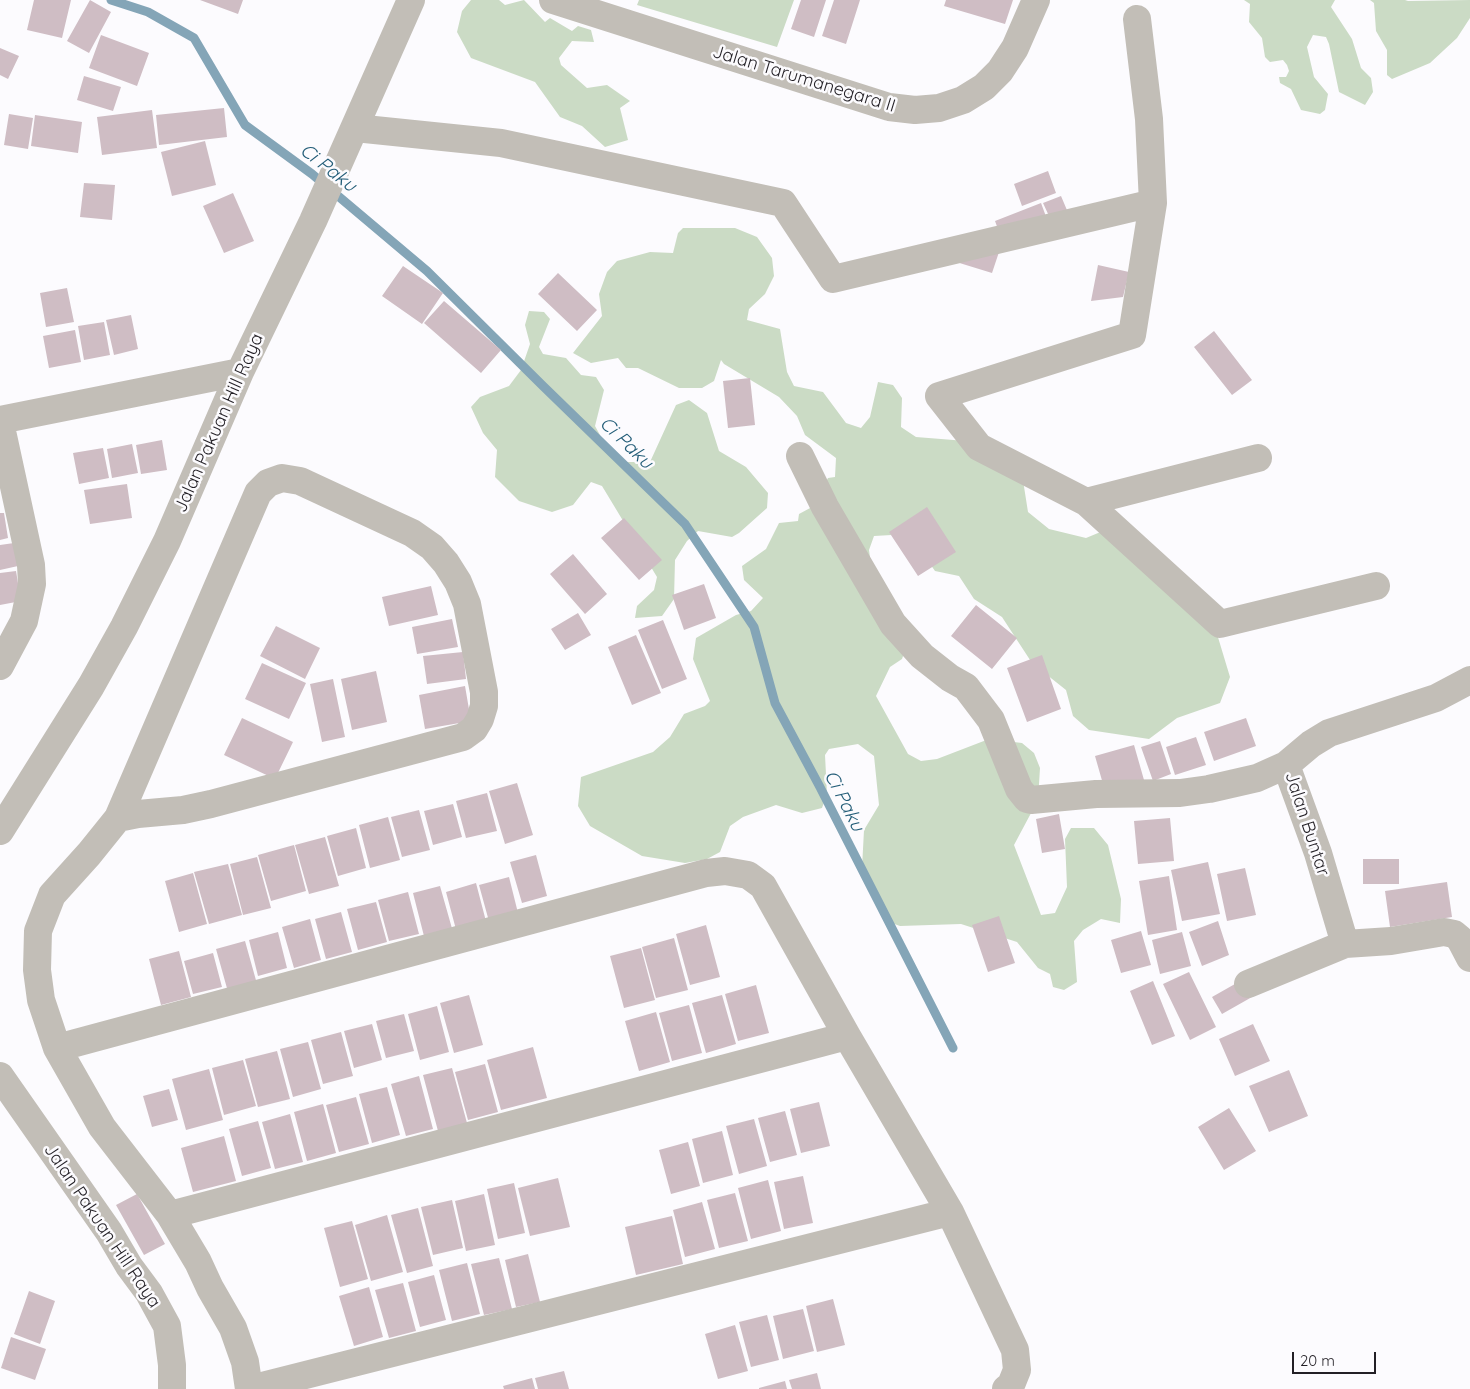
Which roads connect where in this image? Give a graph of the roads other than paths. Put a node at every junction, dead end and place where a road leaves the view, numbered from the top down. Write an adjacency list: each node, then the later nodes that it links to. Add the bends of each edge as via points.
1 (411, 0): 5 (street, Jalan Pakuan Hill Raya)
2 (553, 0): 3 (street, Jalan Tarumanegara II, via 889,107 915,110 939,108 963,100 984,87 1000,71 1015,48)
3 (1036, 0)
4 (1137, 18): 6 (street, via 1149,119)
5 (355, 128): 6 (street, via 501,143 783,204 834,279); 7 (street, Jalan Pakuan Hill Raya)
6 (1153, 202): 11 (street, via 1132,335 939,396 978,447)
7 (240, 372): 8 (street); 17 (street, Jalan Pakuan Hill Raya, via 166,541 124,627)
8 (0, 421): 13 (street, via 31,565 32,584 24,621)
9 (800, 456): 15 (street, via 825,507 893,624 922,656 966,687 991,720 1019,789 1027,799 1180,793 1257,778)
10 (1258, 458): 11 (street)
11 (1086, 502): 12 (street, via 1220,624)
12 (1376, 586)
13 (0, 666)
14 (1470, 680): 15 (street, Jalan Buntar, via 1436,698 1329,733)
15 (1286, 765): 18 (street, Jalan Buntar, via 1318,853)
16 (118, 818): 16 (street, via 211,804 463,736 474,729 484,706 484,692 467,604 446,563 432,547 412,533 300,481 282,478 268,483 258,493); 22 (street, via 52,895 38,931 37,970 41,1000)
17 (0, 831)
18 (1345, 944): 19 (street, via 1391,941 1444,932 1460,939); 20 (street)
19 (1470, 958)
20 (1248, 984)
21 (847, 1036): 22 (street, via 764,886 748,875 726,871 706,873); 24 (street); 25 (street)
22 (57, 1048): 25 (street, via 102,1127)
23 (0, 1076): 26 (street, Jalan Pakuan Hill Raya, via 149,1293 167,1326)
24 (950, 1212): 27 (street); 28 (street, via 1015,1350 1018,1370 1011,1386)
25 (170, 1215): 27 (street, via 233,1328 245,1362)
26 (172, 1389)
27 (249, 1389)
28 (1006, 1389)

